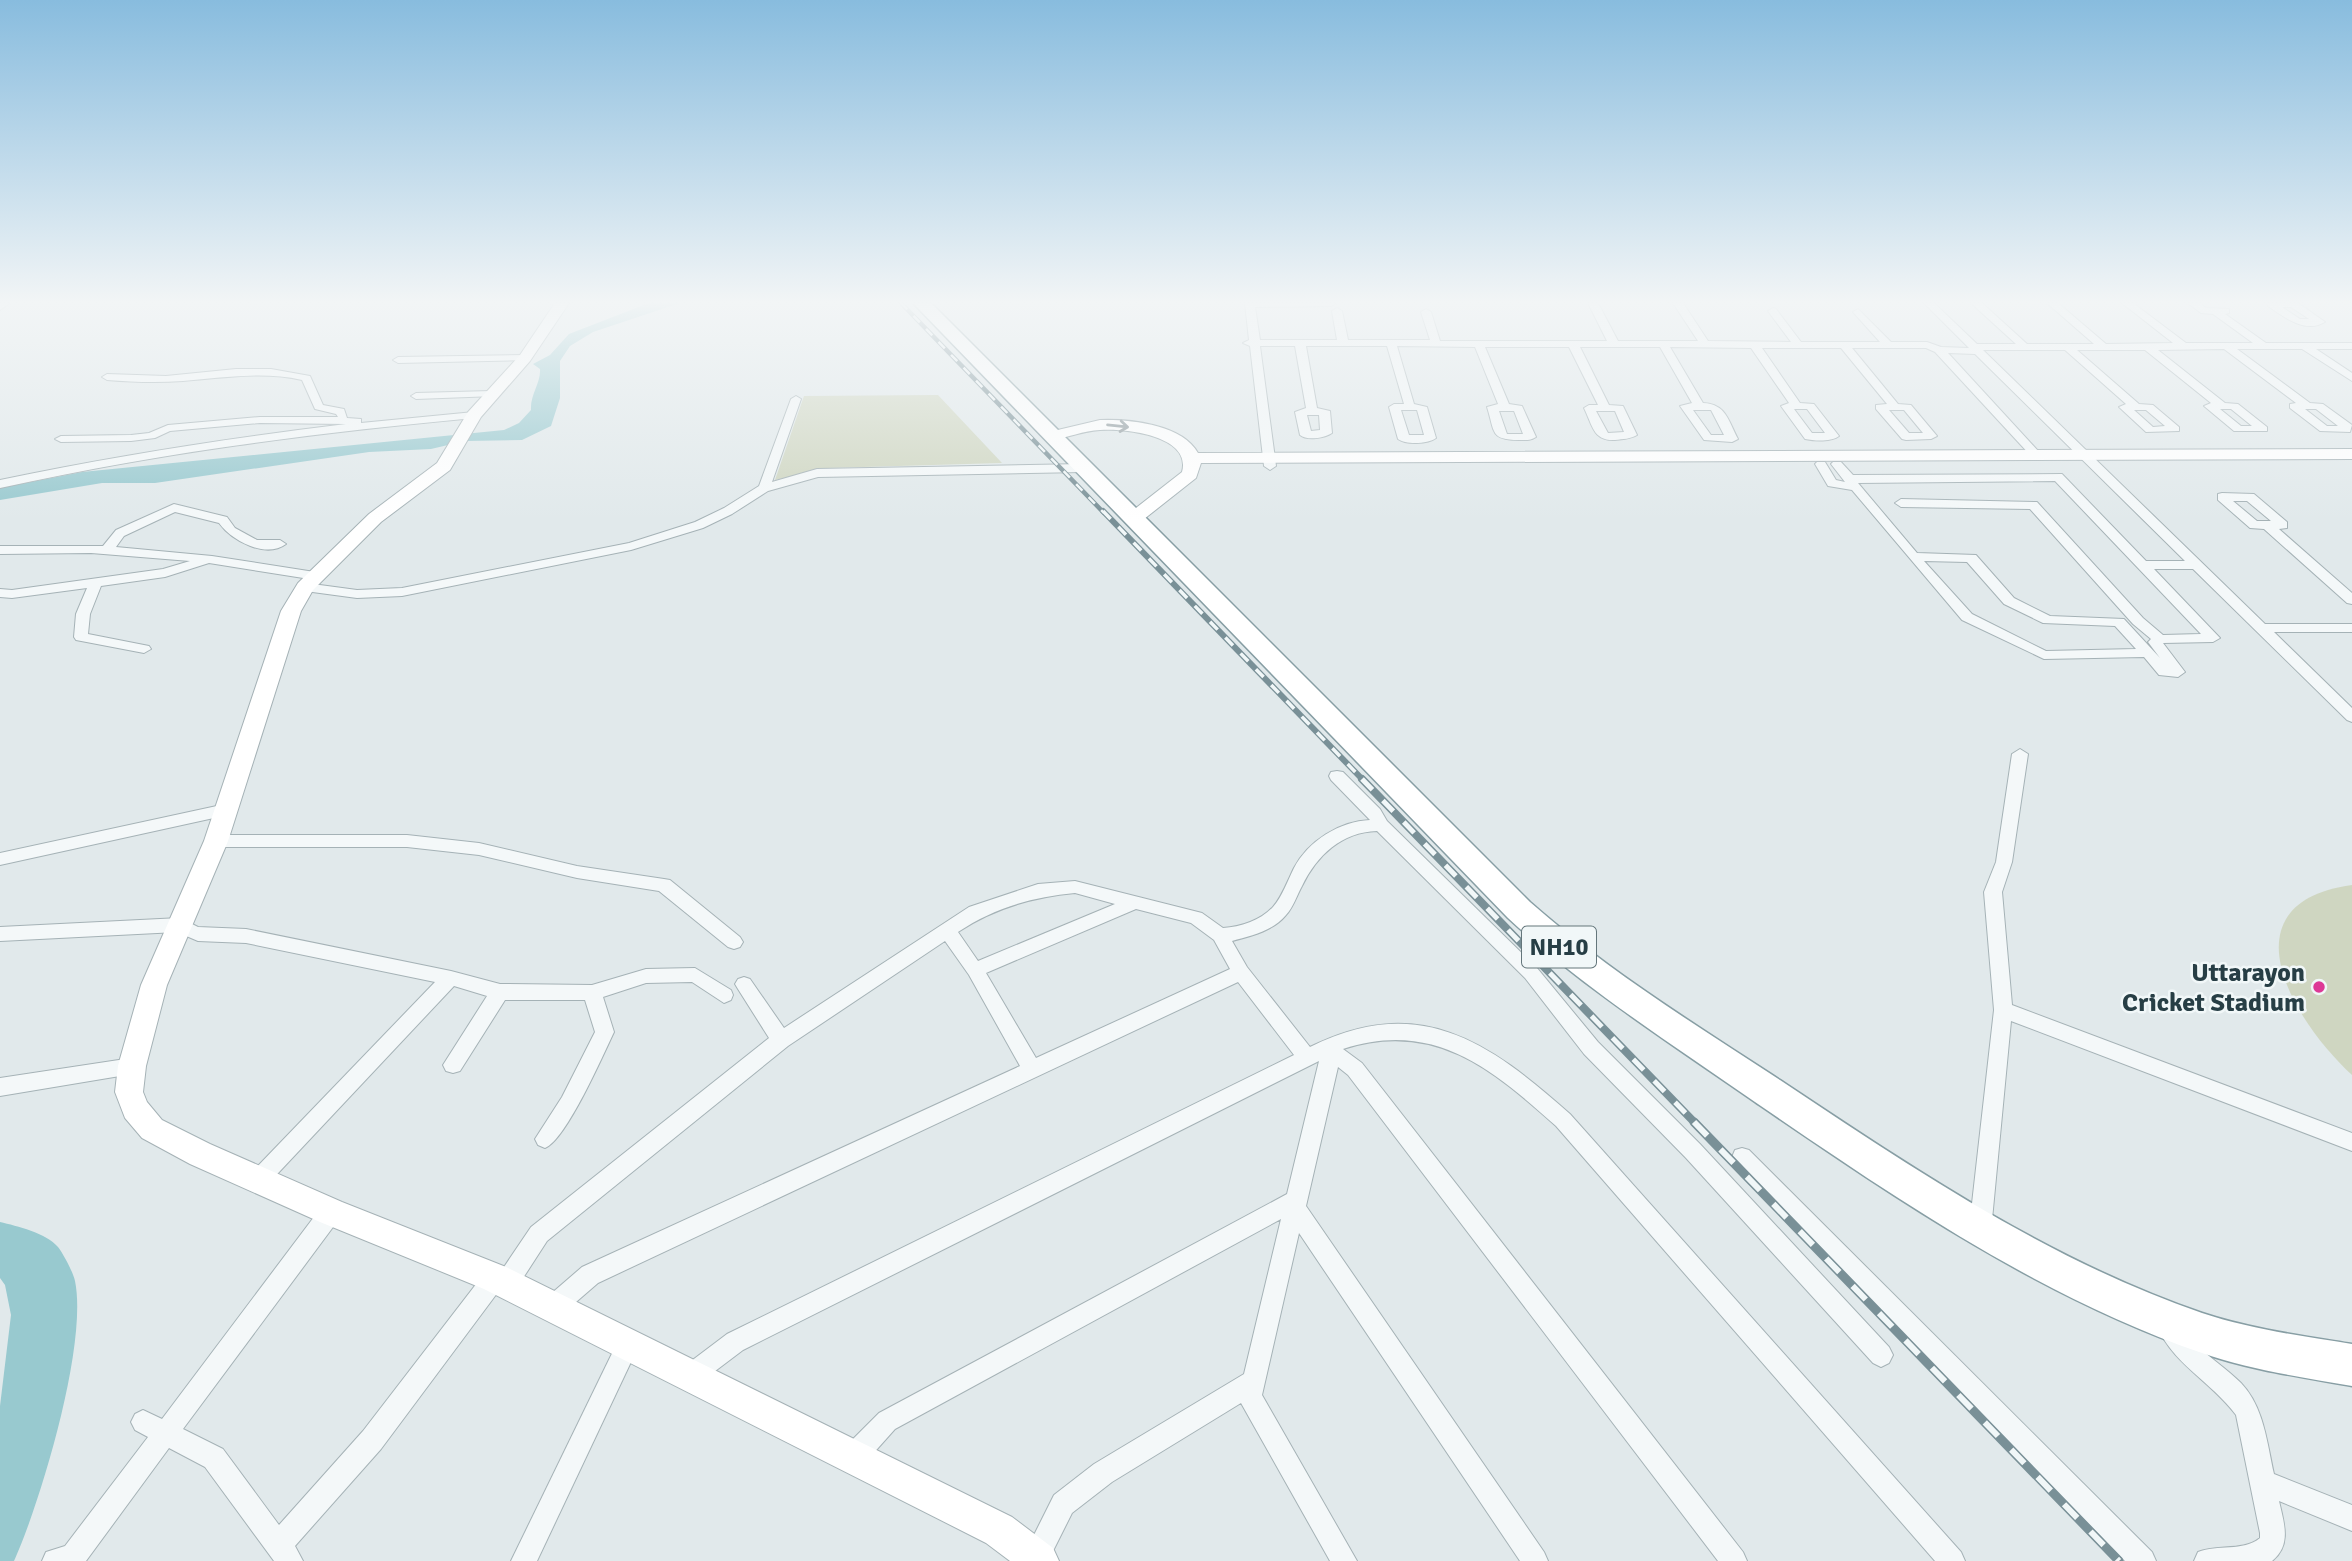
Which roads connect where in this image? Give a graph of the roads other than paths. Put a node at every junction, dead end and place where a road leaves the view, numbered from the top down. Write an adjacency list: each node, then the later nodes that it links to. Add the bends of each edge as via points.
1 (195, 376): 18 (street)
2 (299, 376): 33 (street, via 306,378 319,407 340,411)
3 (508, 376): 19 (street)
4 (994, 376): 35 (highway, NH10)
5 (1256, 376): 41 (street)
6 (1306, 376): 31 (street)
7 (1401, 376): 26 (street)
8 (1492, 376): 27 (street)
9 (1589, 376): 30 (street)
10 (1681, 376): 22 (street)
11 (1776, 376): 23 (street)
12 (1869, 376): 28 (street)
13 (1964, 376): 38 (street)
14 (2003, 376): 39 (street)
15 (2101, 376): 29 (street)
16 (2184, 376): 24 (street)
17 (2266, 376): 25 (street)
18 (107, 377)
19 (491, 394): 20 (street); 32 (street)
20 (416, 396)
21 (796, 399): 47 (street)
22 (1699, 406)
23 (1797, 406)
24 (2222, 406)
25 (2307, 406)
26 (1410, 407)
27 (1505, 407)
28 (1895, 407)
29 (2136, 407)
30 (1605, 408)
31 (1312, 412)
32 (471, 419): 34 (street); 58 (street, via 444,466 375,518)
33 (346, 420): 34 (street); 36 (street, via 260,421 168,428 131,438)
34 (395, 422): 46 (street, via 72,467)
35 (1051, 436): 40 (street, one-way to 40, via 1101,425 1143,429 1179,442); 44 (highway, NH10)
36 (61, 439)
37 (2352, 454): 39 (street)
38 (2036, 455): 39 (street); 41 (street)
39 (2088, 459): 42 (street); 43 (street); 56 (street)
40 (1195, 462): 41 (street); 49 (street, via 1180,483)
41 (1266, 462): 43 (street)
42 (2352, 462)
43 (1829, 464): 45 (street, via 1832,483)
44 (1083, 468): 47 (street, via 836,471); 49 (highway, NH10)
45 (1853, 483): 54 (street); 57 (street, via 2058,477)
46 (0, 484)
47 (764, 488): 58 (street, via 699,525 631,546 402,592 358,594)
48 (1901, 503): 64 (street, via 2033,505 2138,621)
49 (1133, 519): 101 (highway, NH10, via 1519,910 1569,955)
50 (2267, 525): 61 (street)
51 (280, 544): 53 (street, via 254,544 231,531 223,520 174,508 120,533)
52 (0, 550): 53 (street)
53 (106, 550): 55 (street)
54 (1914, 557): 66 (street, via 1968,617 2044,655); 66 (street, via 1971,558 2009,601 2048,620 2119,622)
55 (211, 558): 58 (street, via 294,569); 59 (street, via 165,573)
56 (2192, 560): 57 (street); 62 (street)
57 (2139, 561): 64 (street, via 2213,638)
58 (311, 581): 70 (street, via 291,611)
59 (95, 584): 60 (street); 65 (street, via 83,614 81,637)
60 (0, 593)
61 (2352, 600)
62 (2262, 628): 63 (street); 67 (street)
63 (2352, 628)
64 (2160, 639): 66 (street, via 2155,642 2178,672 2164,672)
65 (144, 649)
66 (2148, 653)
67 (2352, 717)
68 (2020, 754): 87 (street, via 2004,862 1993,892)
69 (1337, 776): 71 (street)
70 (226, 810): 72 (street); 73 (street)
71 (1381, 825): 78 (street, via 1356,826 1334,836 1304,865 1279,911 1253,929); 106 (street, via 1531,973 1591,1048)
72 (216, 841): 75 (street); 79 (street, via 407,841 479,849 577,872 664,885)
73 (0, 859)
74 (1136, 902): 76 (street, via 1075,887 1038,890 975,912); 78 (street, via 1196,918); 80 (street)
75 (180, 925): 77 (street); 82 (street, via 198,934 246,936); 92 (street, via 154,985)
76 (947, 932): 80 (street); 88 (street)
77 (0, 934)
78 (1220, 935): 81 (street)
79 (734, 942)
80 (975, 970): 93 (street)
81 (1241, 972): 90 (street); 93 (street)
82 (451, 978): 84 (street); 98 (street)
83 (744, 984): 88 (street)
84 (500, 992): 85 (street); 91 (street)
85 (592, 993): 86 (street, via 646,976 695,975); 95 (street, via 605,1032)
86 (724, 995)
87 (2003, 1010): 96 (street); 101 (street)
88 (781, 1040): 102 (street, via 539,1234)
89 (1328, 1048): 90 (street); 99 (street); 121 (street, via 1354,1069); 122 (street, via 1382,1031 1429,1033 1468,1047 1517,1079 1563,1120)
90 (1307, 1058): 108 (street, via 735,1342)
91 (453, 1065)
92 (132, 1066): 94 (street); 98 (street, via 129,1092 135,1109 152,1129)
93 (1031, 1070): 103 (street, via 590,1275)
94 (0, 1087)
95 (545, 1139)
96 (2352, 1142)
97 (1742, 1157): 123 (street)
98 (258, 1180): 100 (street)
99 (1295, 1204): 109 (street); 112 (street, via 887,1421); 120 (street)
100 (331, 1212): 102 (street); 111 (street)
101 (1980, 1232): 104 (highway, NH10, via 2059,1275)
102 (500, 1281): 103 (street); 115 (street)
103 (553, 1307): 105 (street)
104 (2164, 1318): 107 (highway, NH10, via 2259,1348); 113 (street, via 2179,1347 2245,1405)
105 (628, 1345): 108 (street); 118 (street)
106 (1881, 1355)
107 (2352, 1365)
108 (690, 1376): 112 (street)
109 (1253, 1382): 116 (street, via 1103,1473 1063,1504); 119 (street, via 1250,1397)
110 (144, 1422): 111 (street)
111 (167, 1434): 115 (street, via 214,1458); 117 (street, via 72,1558)
112 (853, 1457): 116 (street, via 999,1530)
113 (2263, 1482): 114 (street); 124 (street, via 2272,1545 2257,1557)
114 (2352, 1518)
115 (284, 1553)
116 (1029, 1558)
117 (55, 1561)
118 (524, 1561)
119 (1344, 1561)
120 (1535, 1561)
121 (1734, 1561)
122 (1952, 1561)
123 (2143, 1561)
124 (2207, 1561)

